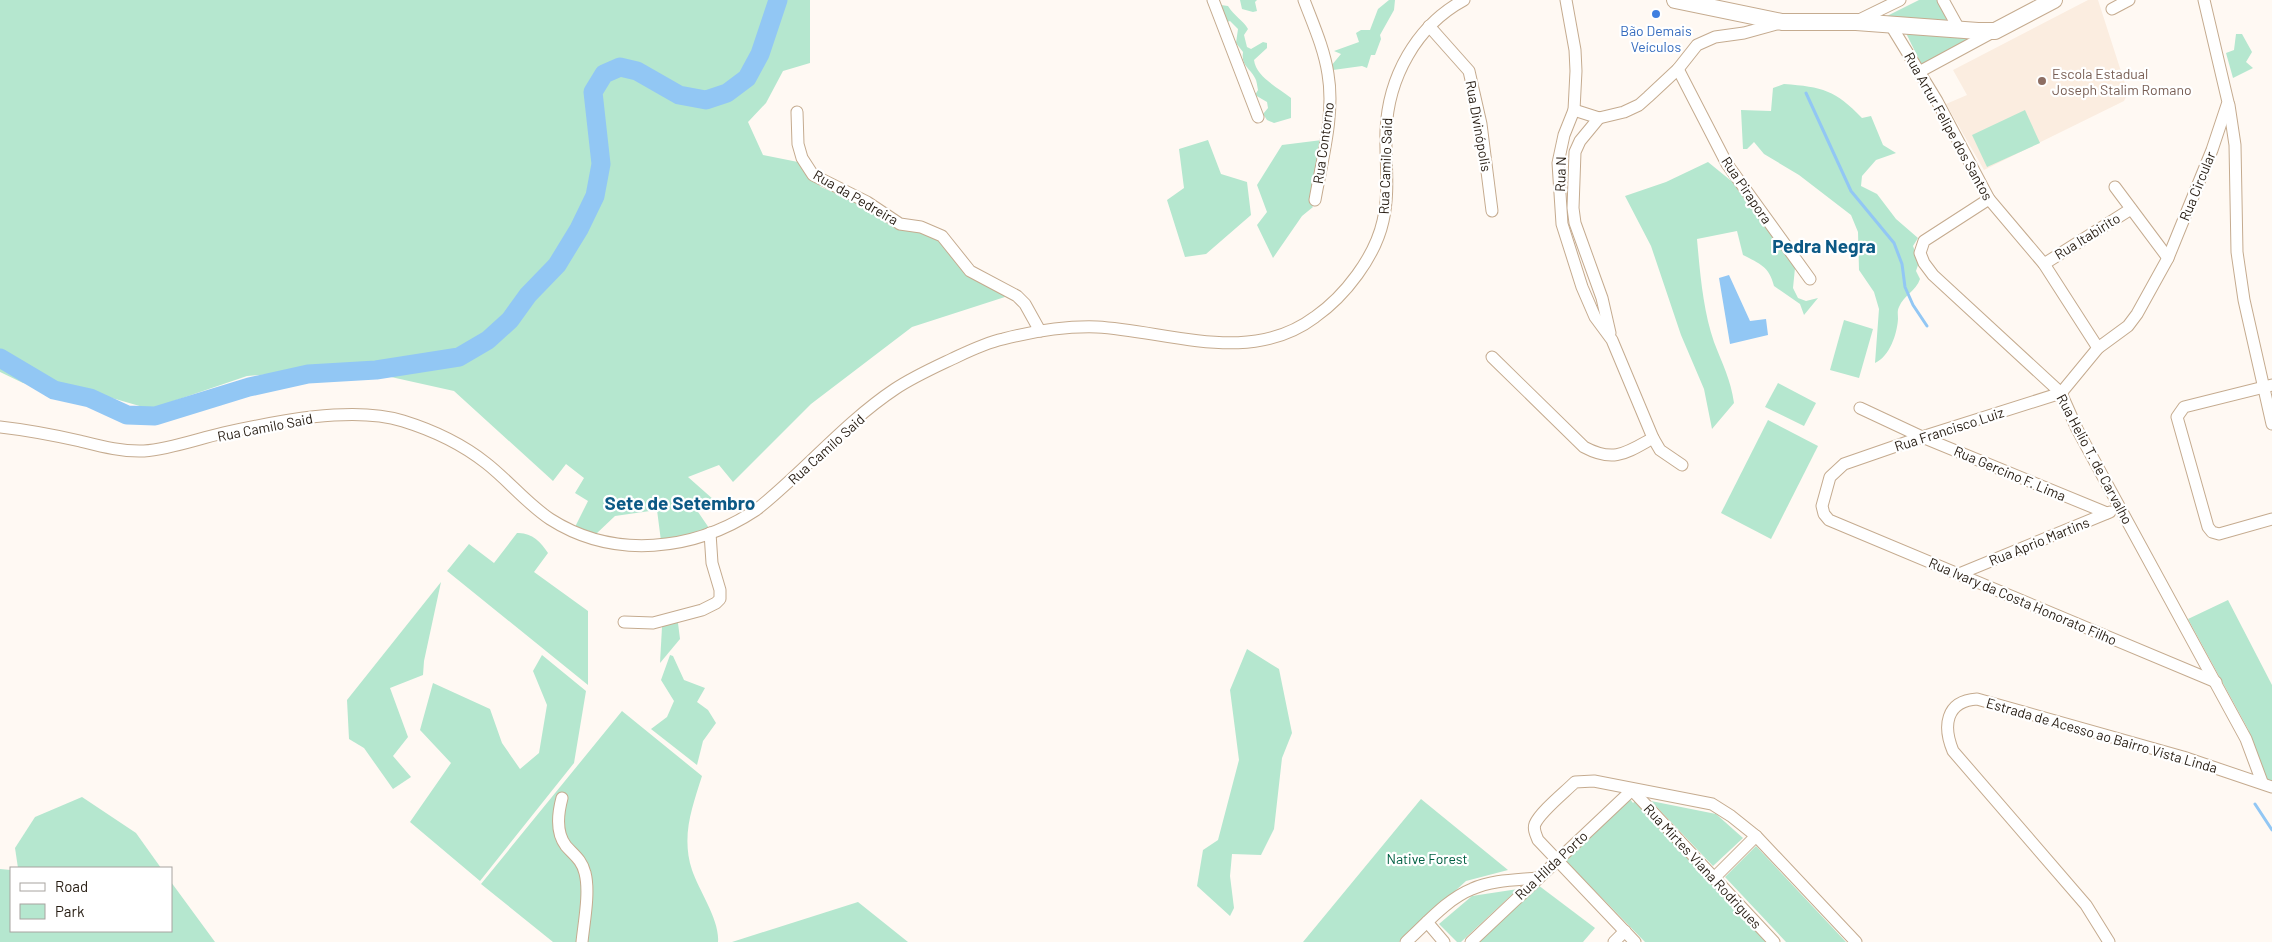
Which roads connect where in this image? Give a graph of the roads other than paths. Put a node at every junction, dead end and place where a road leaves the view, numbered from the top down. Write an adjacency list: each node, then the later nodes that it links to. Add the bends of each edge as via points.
1 (1213, 0): 23 (street)
2 (1304, 0): 29 (street, Rua Contorno, via 1325,60 1330,90 1327,129)
3 (1464, 0): 15 (street, Rua Camilo Said)
4 (1566, 0): 21 (street, Rua N, via 1575,50)
5 (1675, 0): 12 (main road)
6 (1900, 0): 13 (street)
7 (1943, 0): 16 (street)
8 (2054, 0): 17 (main road)
9 (2129, 0): 11 (street)
10 (2204, 0): 20 (street)
11 (2112, 9)
12 (1782, 22): 13 (main road); 18 (street, via 1705,41 1697,45)
13 (1856, 22): 14 (main road)
14 (1890, 24): 16 (main road); 19 (street, Rua Artur Felipe dos Santos)
15 (1429, 26): 31 (street, Rua Divinópolis, via 1469,71 1481,124); 37 (street, Rua Camilo Said, via 1406,59 1392,95 1386,132 1387,198 1378,236 1348,285 1314,319 1282,335 1230,343 1189,341 1096,327)
16 (1958, 29): 17 (main road)
17 (1994, 31): 19 (street)
18 (1678, 69): 24 (street, via 1639,105); 36 (street, Rua Pirapora, via 1727,164)
19 (1920, 72): 28 (street, Rua Artur Felipe dos Santos)
20 (2228, 102): 34 (street, Rua Circular); 41 (street, via 2235,145 2237,252 2244,300)
21 (1574, 110): 24 (street); 25 (street, Rua N)
22 (797, 112): 37 (street, Rua da Pedreira, via 798,144 813,175 867,202 900,224 920,227 942,236 970,272 1017,296)
23 (1258, 117)
24 (1599, 118): 26 (street, Rua N)
25 (1564, 135): 26 (street); 33 (street, Rua N, via 1558,177)
26 (1580, 141): 32 (street, Rua N, via 1575,152 1573,208)
27 (2115, 187): 30 (street, Rua Itabirito)
28 (1989, 199): 35 (street, Rua Artur Felipe dos Santos); 42 (street, Rua Helio T. de Carvalho, via 1924,240 1920,253 1933,275)
29 (1314, 200)
30 (2131, 209): 34 (street, Rua Itabirito); 35 (street, Rua Itabirito)
31 (1492, 211)
32 (1579, 236): 33 (street); 38 (street, Rua N, via 1599,289)
33 (1566, 240): 38 (street, Rua N, via 1582,288)
34 (2168, 258): 39 (street, Rua Circular, via 2156,284 2128,326)
35 (2044, 264): 39 (street, Rua Artur Felipe dos Santos)
36 (1810, 279)
37 (1040, 331): 53 (street, Rua Camilo Said, via 977,347 895,389 776,494 738,521)
38 (1612, 340): 47 (street, Rua N)
39 (2098, 348): 42 (street)
40 (1492, 357): 47 (street, via 1584,447 1600,456 1614,456)
41 (2268, 386): 44 (street); 51 (street, via 2184,407 2177,416 2212,532 2219,534)
42 (2061, 393): 46 (street, Rua Francisco Luiz); 49 (street, Rua Helio T. de Carvalho, via 2076,429)
43 (1860, 408): 46 (street, Rua Gercino F. Lima)
44 (2272, 424)
45 (0, 427): 53 (street, Rua Camilo Said, via 36,431 112,449 144,451 295,419 388,418 417,426 461,445 549,518 587,538 639,547 673,544)
46 (1922, 437): 50 (street, Rua Gercino F. Lima); 52 (street, Rua Francisco Luiz, via 1837,469 1830,477 1822,506)
47 (1653, 438): 48 (street, Rua N, via 1660,450)
48 (1682, 465)
49 (2120, 508): 50 (street, Rua Aprio Martins); 56 (street, Rua Helio T. de Carvalho)
50 (2106, 514): 54 (street, Rua Aprio Martins)
51 (2272, 519)
52 (1829, 520): 54 (street, Rua Ivary da Costa Honorato Filho)
53 (710, 533): 55 (street, via 712,563 720,599 702,610 653,623)
54 (1959, 574): 56 (street, Rua Ivary da Costa Honorato Filho)
55 (624, 622)
56 (2216, 682): 57 (street, Rua Helio T. de Carvalho)
57 (2267, 784): 74 (street, Estrada de Acesso ao Bairro Vista Linda, via 1977,699 1966,700 1957,706 1946,731 1953,751 2086,905)
58 (1632, 790): 60 (street, via 1712,804); 61 (street, Rua Hilda Porto); 61 (street, via 1594,781 1575,782 1535,824 1538,840); 62 (street, Rua Mirtes Viana Rodrigues)
59 (562, 798): 66 (street, via 559,829 564,844 578,857 585,873 587,889)
60 (1756, 836): 62 (street); 73 (street)
61 (1556, 859): 63 (street, Rua Hilda Porto); 65 (street)
62 (1715, 877): 72 (street, Rua Mirtes Viana Rodrigues)
63 (1537, 878): 64 (street, via 1472,888); 69 (street, Rua Hilda Porto)
64 (1428, 922): 67 (street); 68 (street)
65 (1625, 931): 70 (street); 71 (street)
66 (582, 942)
67 (1406, 942)
68 (1444, 942)
69 (1471, 942)
70 (1614, 942)
71 (1635, 942)
72 (1774, 942)
73 (1856, 942)
74 (2109, 942)

